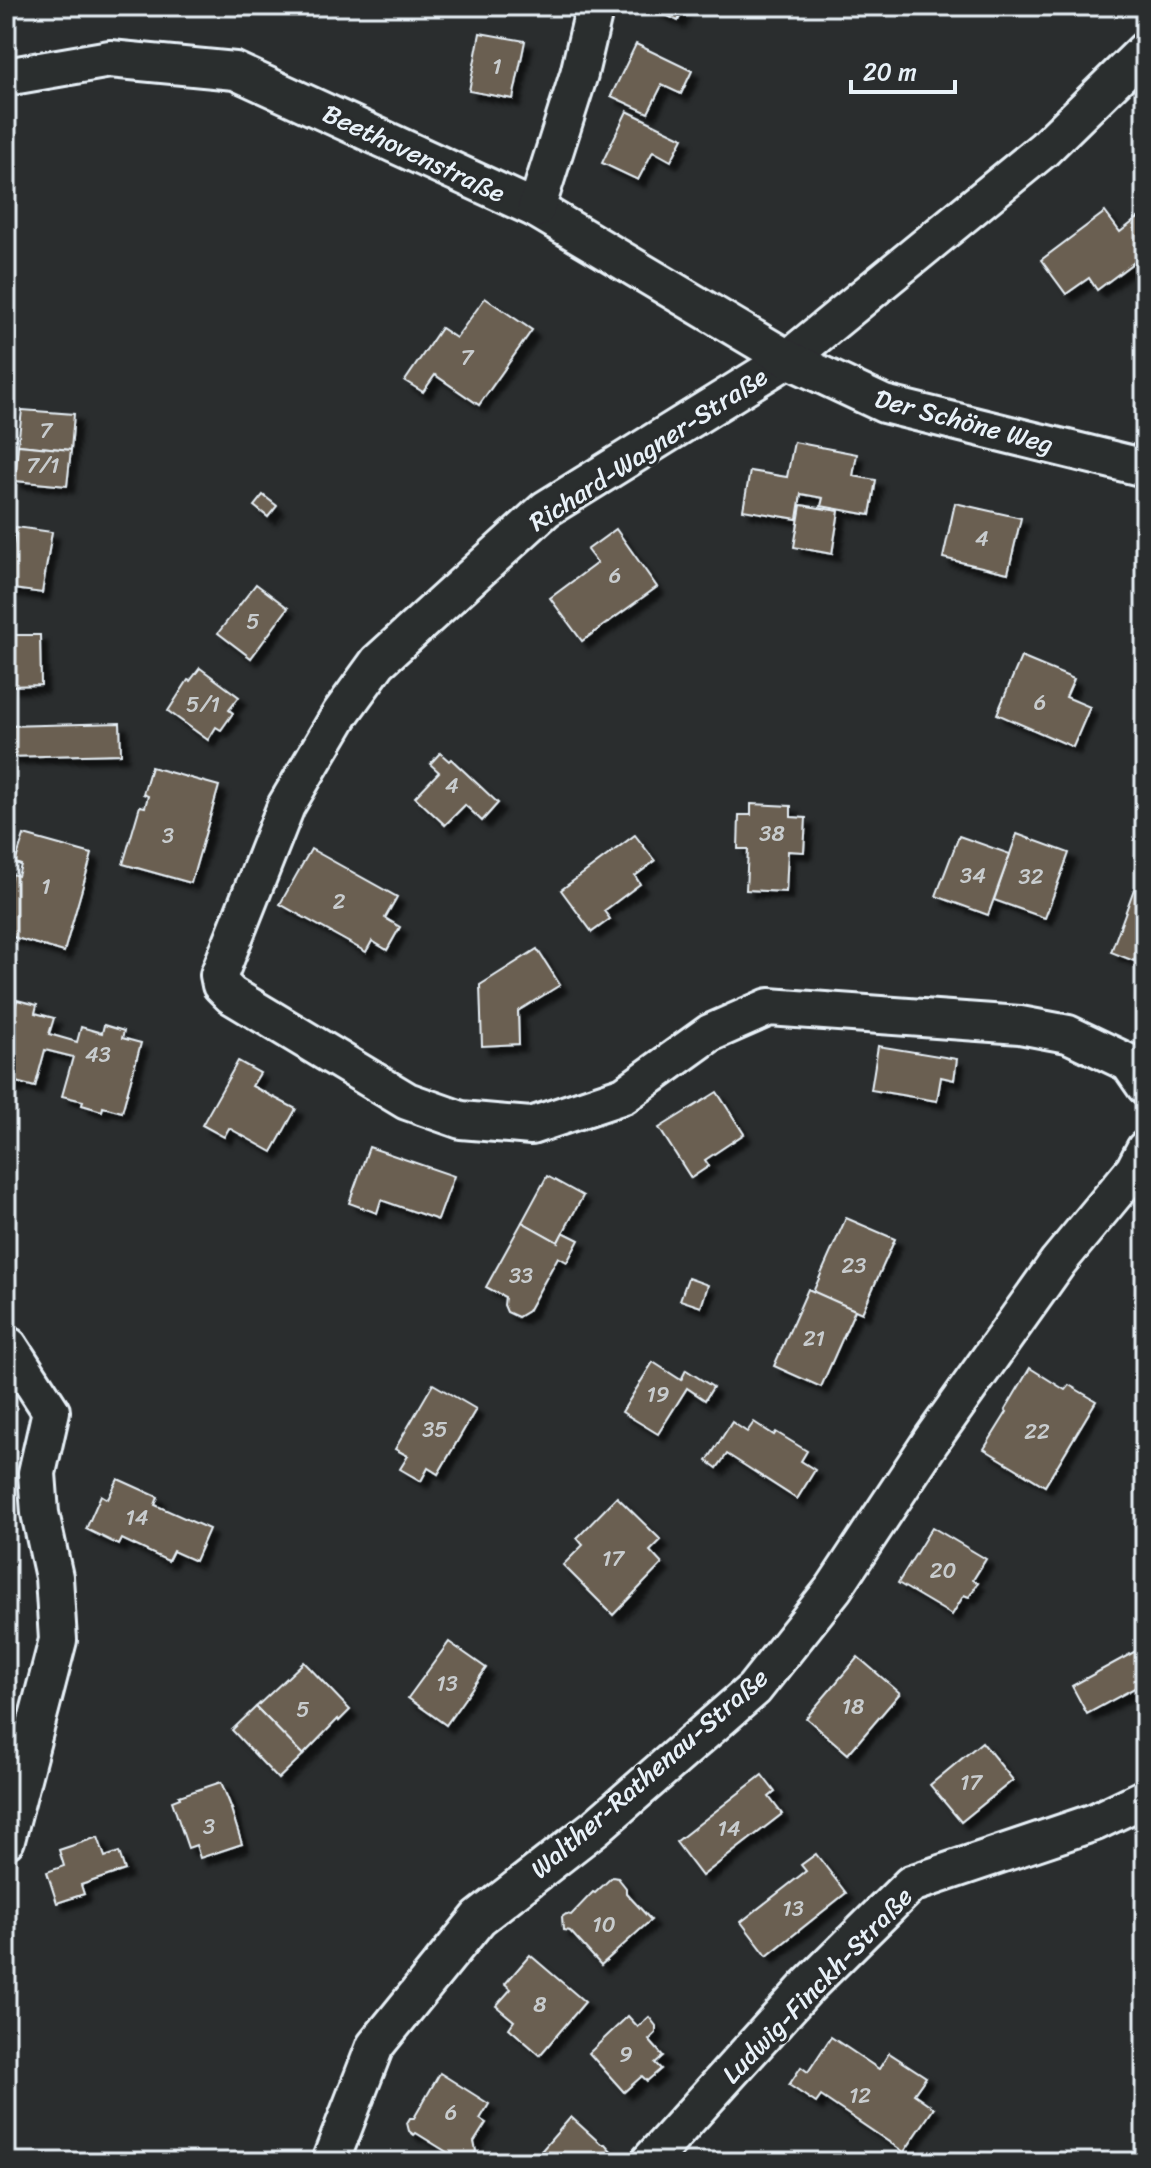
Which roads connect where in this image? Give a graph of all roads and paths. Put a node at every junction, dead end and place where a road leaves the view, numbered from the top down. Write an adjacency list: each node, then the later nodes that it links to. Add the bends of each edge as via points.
1 (595, 6): 4 (street)
2 (1145, 50): 5 (street, Richard-Wagner-Straße, via 1044,149)
3 (6, 77): 4 (street, Beethovenstraße, via 110,59 235,71)
4 (536, 209): 5 (street, Beethovenstraße)
5 (788, 359): 6 (street, Der Schöne Weg, via 884,404); 7 (street, Richard-Wagner-Straße, via 546,509 378,662 286,806 222,964 221,985 407,1101 461,1120 531,1126 624,1095 710,1033 769,1007 1020,1025 1068,1034 1129,1063)
6 (1145, 468)
7 (1145, 1086)
8 (1145, 1149): 12 (street, Walther-Rathenau-Straße, via 931,1441 834,1588 754,1689 596,1827 479,1918 391,2026 375,2046)
9 (9, 1346): 11 (street, via 51,1411 37,1473 58,1640)
10 (1145, 1798): 13 (street, Ludwig-Finckh-Straße, via 1095,1822 911,1884 807,1987)
11 (6, 1840)
12 (330, 2162)
13 (649, 2162)

